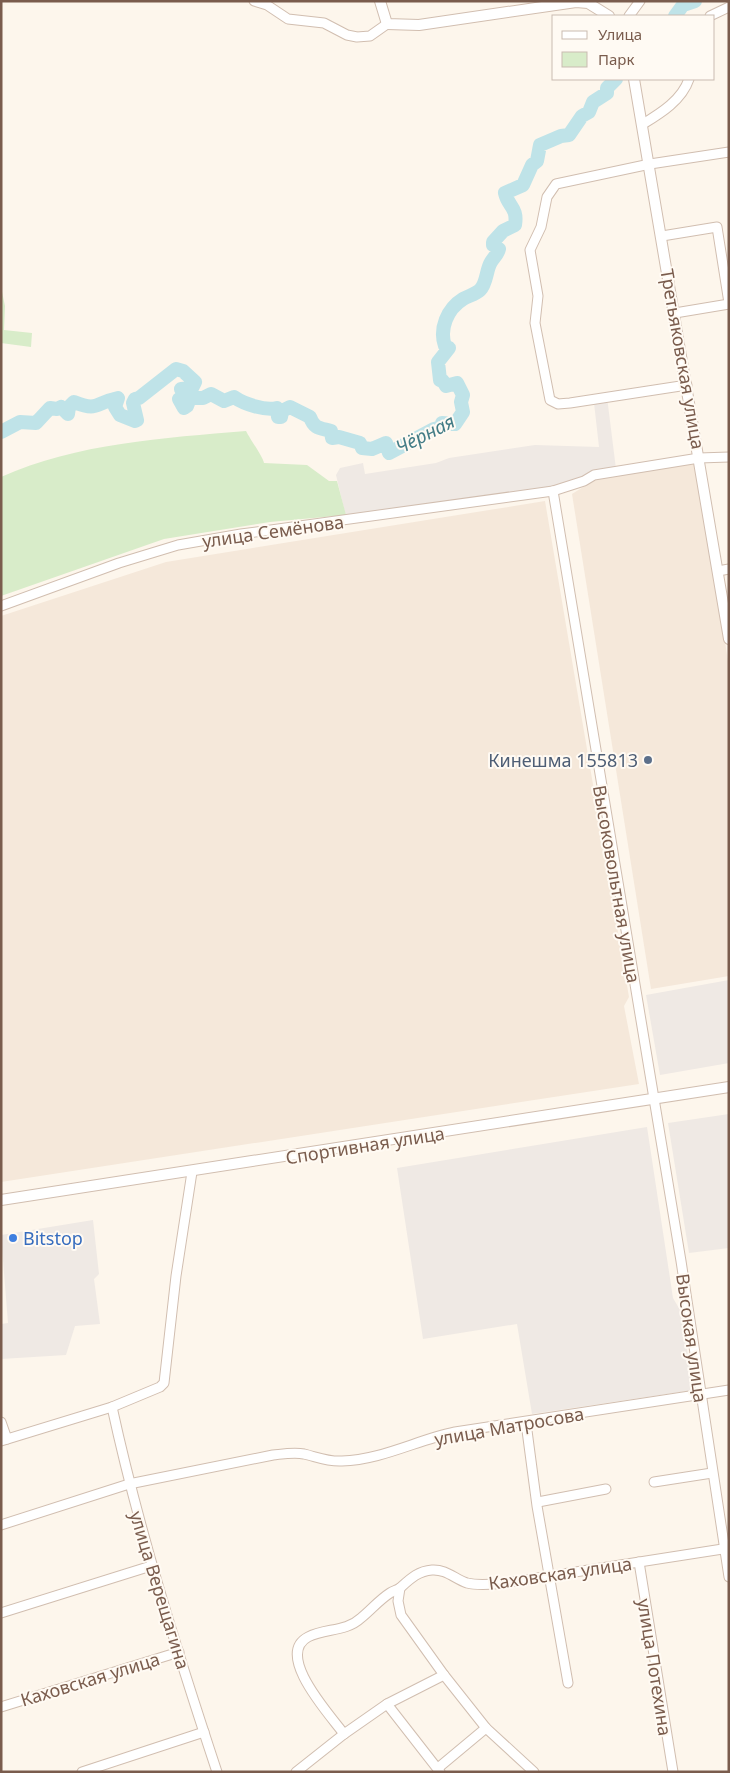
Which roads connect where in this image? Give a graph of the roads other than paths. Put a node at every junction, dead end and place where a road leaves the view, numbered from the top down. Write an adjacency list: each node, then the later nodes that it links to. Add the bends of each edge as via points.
1 (254, 1): 8 (street, via 267,5 288,19 324,23 357,37 370,36)
2 (380, 1): 8 (street)
3 (640, 1): 6 (street)
4 (729, 8): 7 (street)
5 (607, 15): 8 (street, via 588,3 576,2 419,25)
6 (630, 15)
7 (712, 15)
8 (387, 24)
9 (634, 80): 11 (street, Третьяковская улица)
10 (689, 80): 11 (street, via 671,104)
11 (643, 124): 13 (street, Третьяковская улица)
12 (729, 152): 13 (street)
13 (650, 164): 14 (street, Третьяковская улица); 17 (street, via 556,184 547,197 541,227 530,250 538,296 535,323 550,400 558,404)
14 (662, 236): 15 (street, via 717,227); 16 (street, Третьяковская улица)
15 (729, 304): 16 (street)
16 (675, 313): 17 (street, Третьяковская улица)
17 (687, 385): 19 (street, Третьяковская улица)
18 (729, 457): 19 (street, улица Семёнова)
19 (700, 458): 20 (street, улица Семёнова, via 594,475); 22 (street, Третьяковская улица)
20 (553, 491): 23 (street, улица Семёнова, via 178,545); 26 (street, Высоковольтная улица)
21 (729, 569): 22 (street)
22 (718, 571): 24 (street, Третьяковская улица)
23 (1, 606)
24 (729, 639)
25 (729, 1087): 26 (street, Спортивная улица)
26 (653, 1099): 27 (street, Спортивная улица); 30 (street, Высокая улица)
27 (192, 1172): 28 (street, Спортивная улица); 31 (street, via 164,1383)
28 (1, 1200)
29 (729, 1390): 30 (street, улица Матросова)
30 (700, 1394): 33 (street, улица Матросова); 35 (street, Высокая улица)
31 (112, 1407): 34 (street); 37 (street, улица Верещагина)
32 (1, 1422): 34 (street)
33 (526, 1423): 37 (street, улица Матросова, via 436,1436 397,1451 344,1461 294,1453 273,1455); 39 (street)
34 (4, 1440)
35 (712, 1473): 36 (street); 41 (street, Высокая улица)
36 (654, 1482)
37 (129, 1484): 40 (street, улица Матросова); 43 (street, улица Верещагина)
38 (606, 1489): 39 (street)
39 (538, 1502): 44 (street)
40 (1, 1525)
41 (726, 1549): 42 (street, Каховская улица); 45 (street, Высокая улица)
42 (640, 1562): 44 (street, Каховская улица); 61 (street, улица Потехина)
43 (151, 1566): 47 (street); 48 (street, улица Верещагина)
44 (550, 1575): 46 (street, Каховская улица, via 480,1584 455,1579 441,1570 432,1570 411,1578); 50 (street)
45 (729, 1577)
46 (400, 1588): 49 (street, via 398,1602 401,1615); 55 (street, Каховская улица, via 390,1592 360,1620 307,1637 301,1643 297,1663 304,1679)
47 (1, 1613)
48 (179, 1652): 52 (street, Каховская улица); 54 (street, улица Верещагина)
49 (444, 1675): 51 (street); 53 (street)
50 (568, 1683)
51 (386, 1704): 55 (street); 56 (street)
52 (1, 1707)
53 (486, 1728): 56 (street); 60 (street)
54 (204, 1732): 57 (street); 58 (street, улица Верещагина)
55 (344, 1734): 59 (street)
56 (439, 1770)
57 (82, 1772)
58 (217, 1772)
59 (296, 1772)
60 (534, 1772)
61 (673, 1772)

